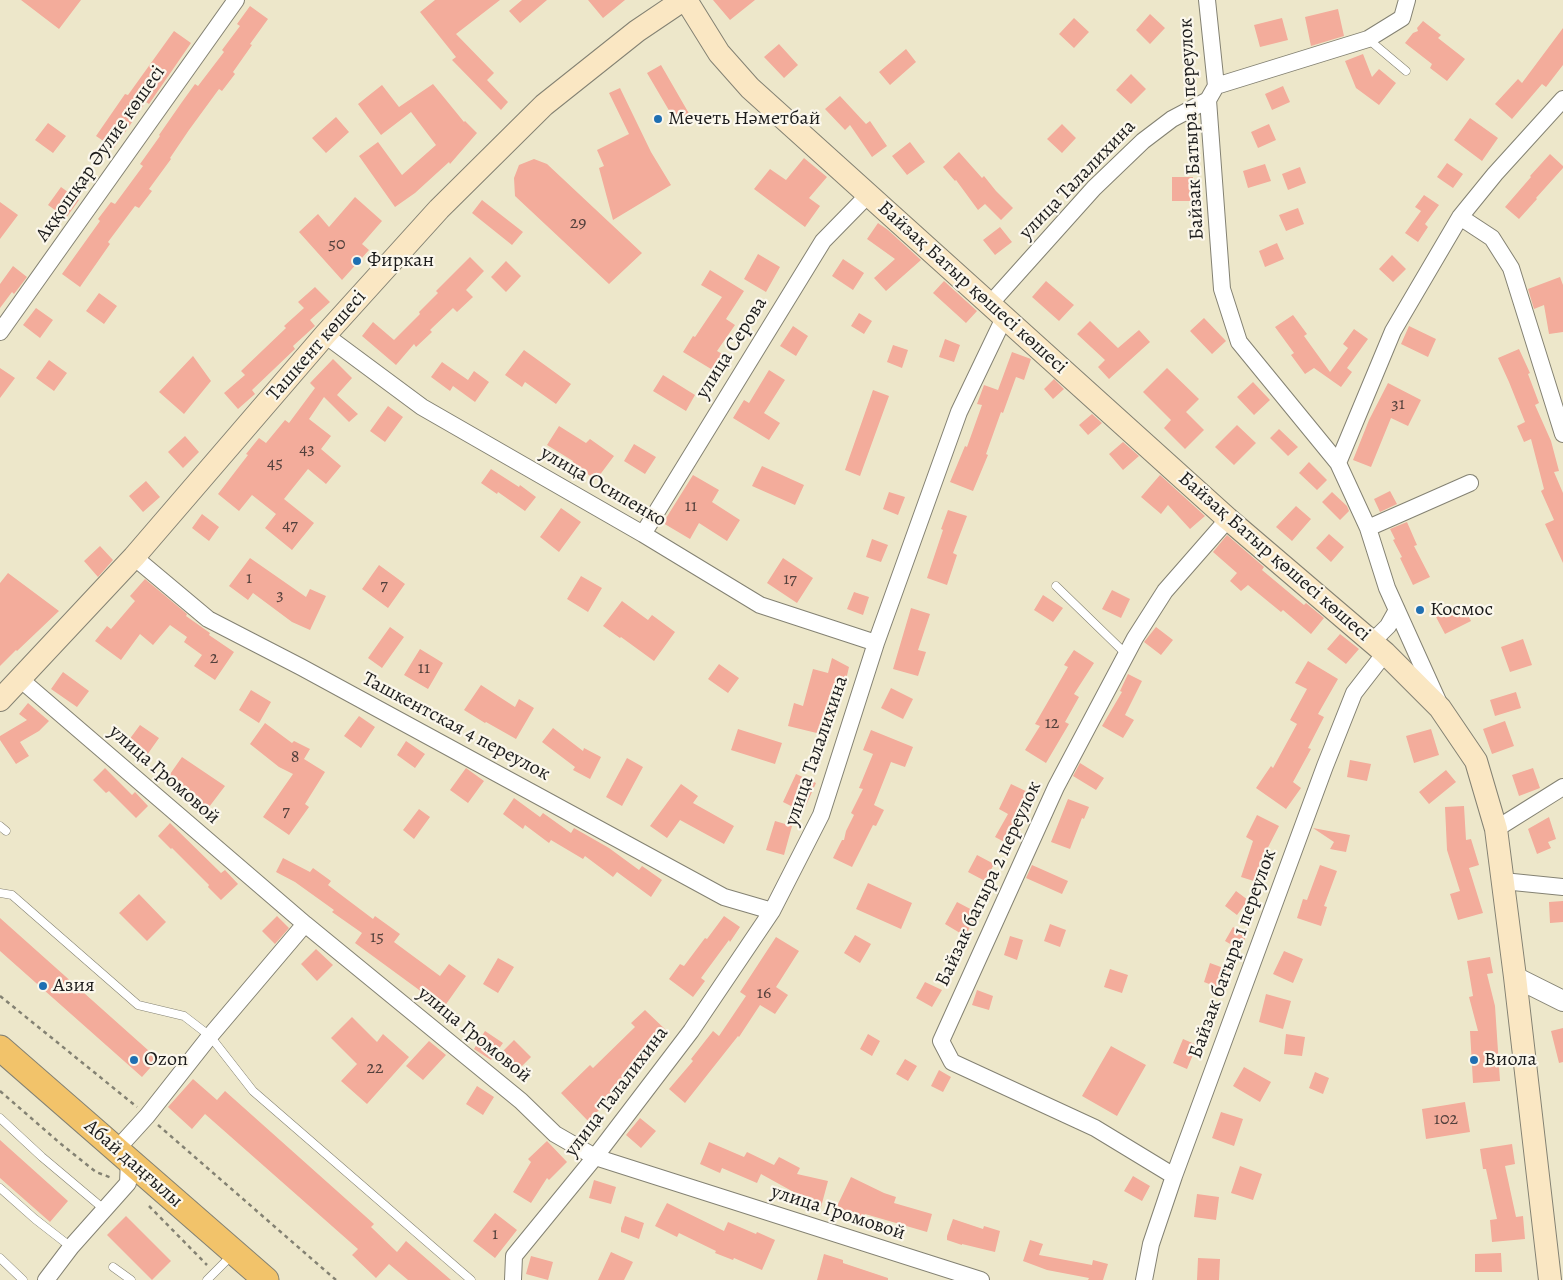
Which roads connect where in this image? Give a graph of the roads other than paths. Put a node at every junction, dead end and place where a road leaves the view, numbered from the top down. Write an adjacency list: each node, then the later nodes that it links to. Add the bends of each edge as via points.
1 (236, 0): 12 (street, Аққошқар Әулие көшесі)
2 (684, 0): 9 (main road, Байзақ Батыр қөшесі көшесі, via 719,54 750,88); 13 (main road, Ташкент көшесі, via 637,31 544,105 438,209)
3 (1207, 0): 7 (street, Байзак Батыра 1 переулок)
4 (1407, 0): 5 (street, улица Талалихина, via 1402,18)
5 (1368, 39): 6 (lane); 7 (street, улица Талалихина)
6 (1406, 71)
7 (1212, 93): 11 (street, улица Талалихина, via 1143,141 1094,188); 15 (street, Байзак Батыра 1 переулок, via 1222,288 1239,342)
8 (1563, 99): 10 (street)
9 (870, 194): 11 (main road, Байзақ Батыр қөшесі көшесі); 19 (street, улица Серова, via 823,241)
10 (1460, 217): 14 (street, via 1492,238 1510,268); 15 (street, via 1392,330)
11 (997, 311): 17 (main road, Байзақ Батыр қөшесі көшесі); 23 (street, улица Талалихина)
12 (0, 332)
13 (325, 335): 19 (street, улица Осипенко, via 422,407); 20 (main road, Ташкент көшесі)
14 (1563, 434)
15 (1338, 463): 18 (street, Байзак Батыра 1 переулок)
16 (1470, 483): 18 (street)
17 (1228, 519): 24 (main road, Байзақ Батыр қөшесі көшесі); 25 (street, Байзак батыра 2 переулок, via 1165,591)
18 (1368, 528): 22 (street, Байзак Батыра 1 переулок)
19 (643, 534): 23 (street, улица Осипенко, via 760,605)
20 (134, 557): 26 (main road, Ташкент көшесі); 34 (street, Ташкентская 4 переулок, via 208,619 724,896)
21 (1056, 586): 25 (lane)
22 (1397, 610): 24 (street, Байзак батыра 1 переулок, via 1380,634); 28 (street, Байзак Батыра 1 переулок)
23 (876, 643): 34 (street, улица Талалихина, via 822,816)
24 (1377, 646): 28 (main road, Байзақ Батыр қөшесі көшесі); 43 (street, Байзак батыра 1 переулок, via 1354,693 1321,776)
25 (1126, 654): 43 (street, Байзак батыра 2 переулок, via 1056,787 941,1041 952,1062 1095,1128)
26 (20, 679): 27 (main road, Ташкент көшесі); 35 (street, улица Громовой)
27 (0, 700)
28 (1440, 708): 30 (main road, Байзақ Батыр қөшесі көшесі, via 1476,761)
29 (1563, 787): 30 (street)
30 (1496, 829): 31 (main road, Байзақ Батыр қөшесі көшесі)
31 (1503, 881): 32 (street); 36 (main road, Байзақ Батыр қөшесі көшесі)
32 (1563, 887)
33 (0, 893): 38 (lane, via 12,896 138,1005 184,1016)
34 (772, 911): 42 (street, улица Талалихина, via 691,1031)
35 (305, 924): 38 (street); 42 (street, улица Громовой, via 522,1102 555,1134)
36 (1515, 977): 37 (street); 59 (main road, Байзақ Батыр қөшесі көшесі)
37 (1563, 1001)
38 (210, 1036): 41 (street, via 147,1116); 55 (lane, via 253,1091)
39 (0, 1048): 41 (main road, Абай даңғылы)
40 (0, 1118): 45 (lane)
41 (123, 1155): 45 (street, via 128,1183); 47 (main road, Абай даңғылы)
42 (596, 1158): 56 (street, улица Талалихина, via 514,1256); 57 (street, улица Громовой)
43 (1174, 1176): 58 (street, Байзак батыра 1 переулок, via 1151,1244)
44 (0, 1188): 46 (lane)
45 (105, 1210): 46 (street)
46 (71, 1247): 51 (street)
47 (235, 1252): 53 (lane); 54 (main road, Абай даңғылы)
48 (0, 1258): 50 (lane)
49 (113, 1267): 52 (lane)
50 (23, 1280)
51 (46, 1280)
52 (131, 1280)
53 (206, 1280)
54 (266, 1280)
55 (471, 1280)
56 (512, 1280)
57 (981, 1280)
58 (1144, 1280)
59 (1550, 1280)

